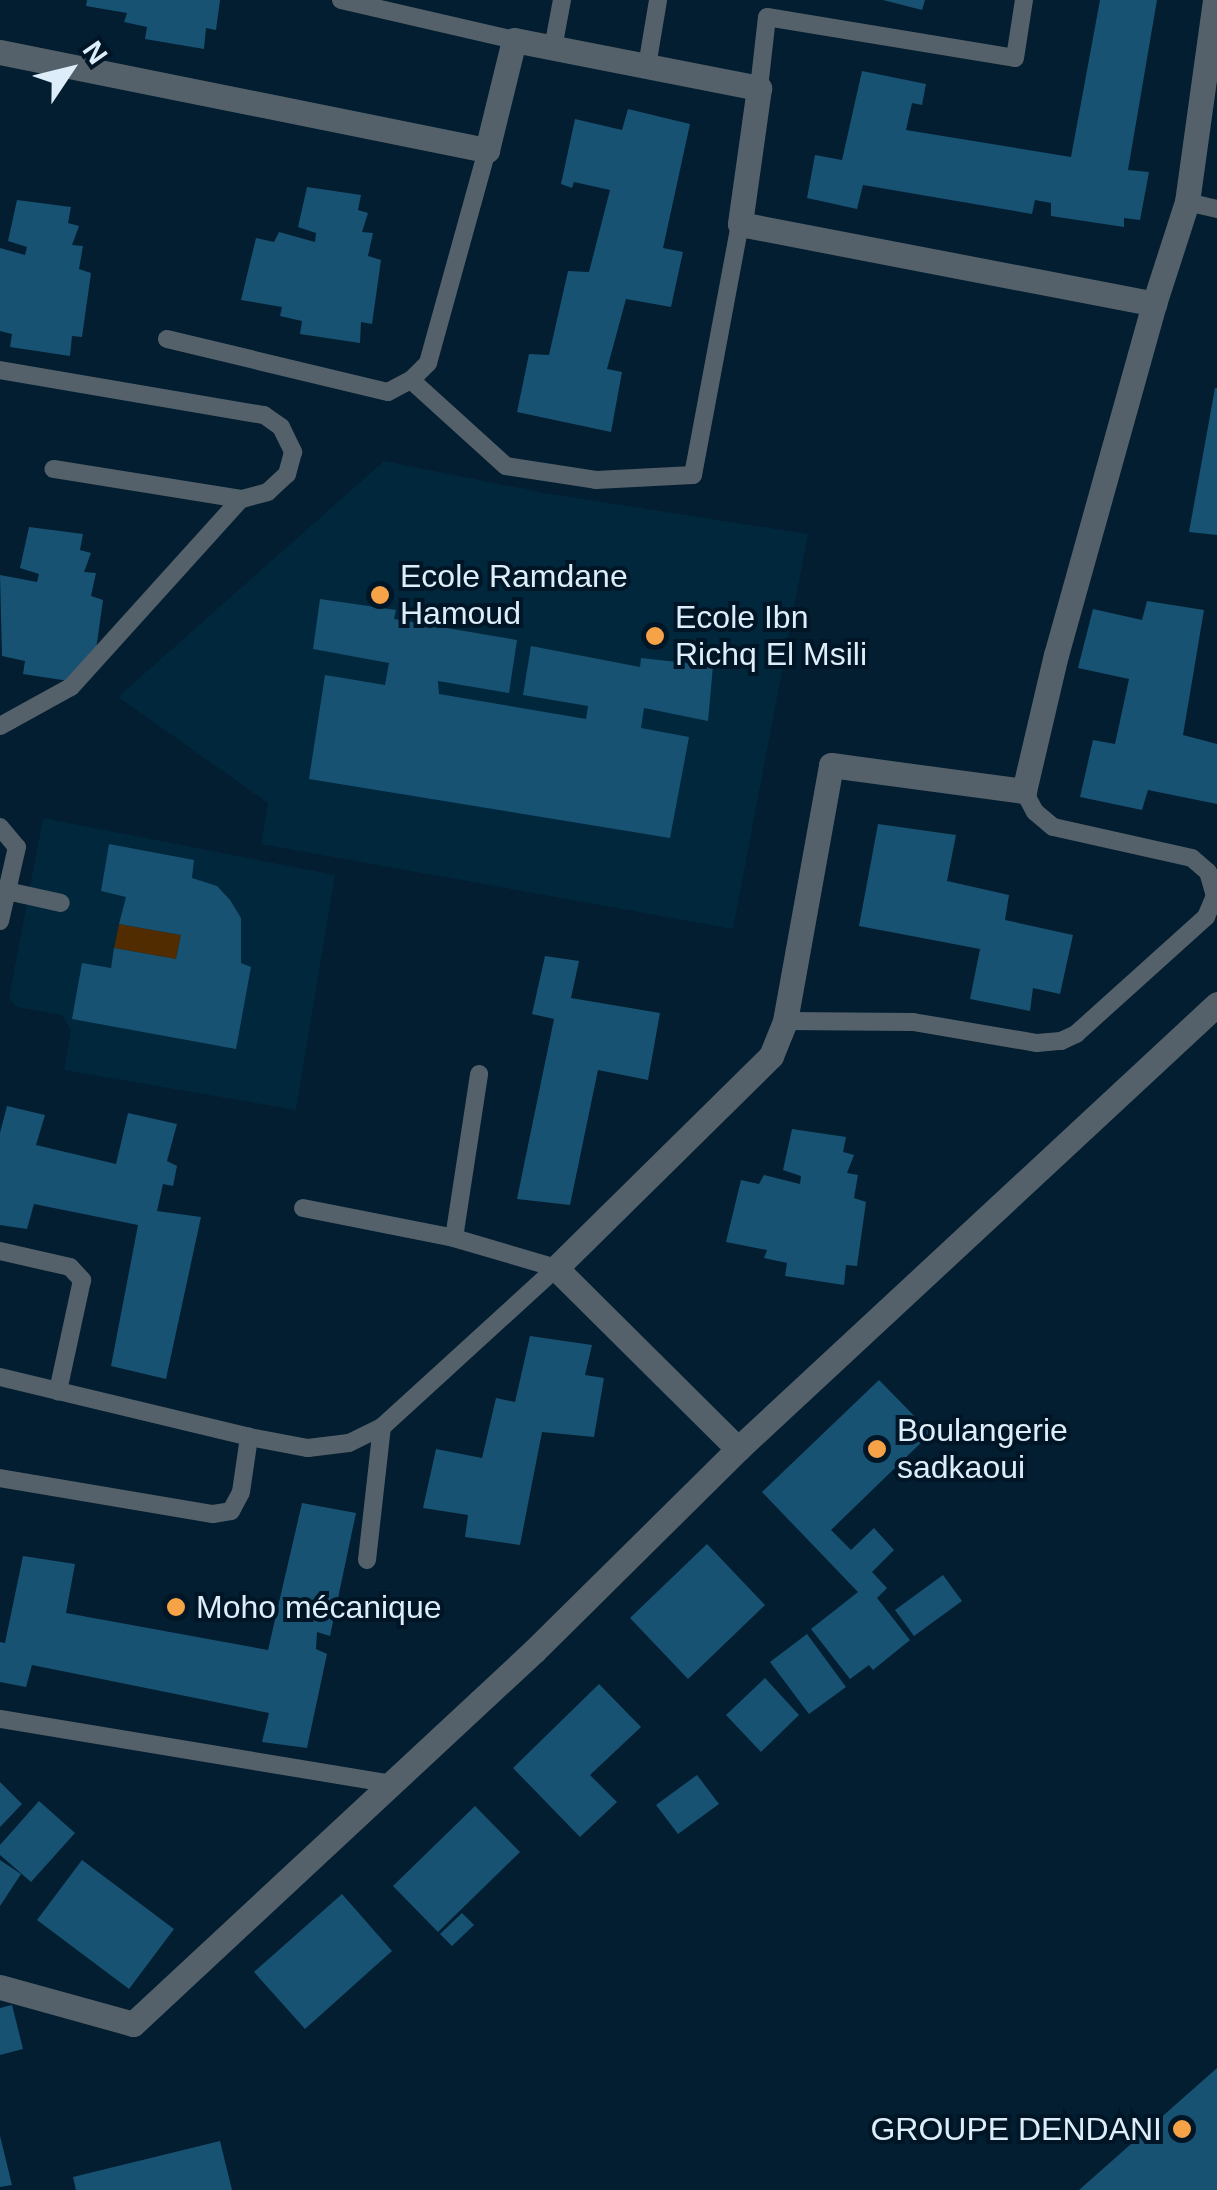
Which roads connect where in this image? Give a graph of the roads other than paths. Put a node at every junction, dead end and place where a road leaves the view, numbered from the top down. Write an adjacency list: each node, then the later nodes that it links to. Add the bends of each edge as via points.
1 (341, 0): 6 (lane)
2 (562, 0): 7 (lane)
3 (658, 0): 9 (lane)
4 (1024, 0): 10 (lane, via 1016,58 767,17)
5 (1216, 0): 12 (street)
6 (514, 40): 7 (street); 11 (street)
7 (553, 48): 9 (street)
8 (0, 52): 11 (street)
9 (647, 66): 10 (street)
10 (759, 88): 14 (street)
11 (487, 150): 18 (lane, via 428,364)
12 (1187, 202): 13 (lane); 15 (street)
13 (1217, 210)
14 (740, 224): 15 (street); 18 (lane, via 693,475 596,480 506,466)
15 (1154, 304): 22 (street)
16 (167, 340): 18 (lane, via 388,392)
17 (0, 370): 20 (lane, via 264,415 281,426 293,452 287,474 268,492)
18 (411, 380)
19 (53, 469): 20 (lane)
20 (241, 499): 21 (lane, via 71,687)
21 (0, 726)
22 (1024, 791): 28 (street, via 831,765); 28 (lane, via 1053,827 1192,858 1208,872 1216,896 1206,917 1076,1034 1060,1041 913,1022)
23 (0, 827): 24 (lane, via 17,848)
24 (7, 892): 25 (lane); 26 (lane)
25 (60, 902)
26 (0, 921)
27 (1217, 1004): 38 (street)
28 (785, 1020): 33 (street, via 771,1056 745,1086)
29 (478, 1074): 31 (lane)
30 (303, 1208): 31 (lane)
31 (454, 1238): 33 (lane)
32 (0, 1251): 35 (lane, via 70,1266 82,1280)
33 (556, 1268): 36 (lane); 38 (street)
34 (0, 1378): 35 (lane)
35 (58, 1391): 37 (lane)
36 (382, 1427): 37 (lane, via 349,1443 308,1448); 40 (lane)
37 (249, 1437): 39 (lane, via 240,1492 230,1510 213,1514)
38 (738, 1449): 42 (street)
39 (0, 1478)
40 (367, 1560)
41 (0, 1719): 42 (lane)
42 (392, 1784): 43 (street, via 133,2024)
43 (0, 1987)

